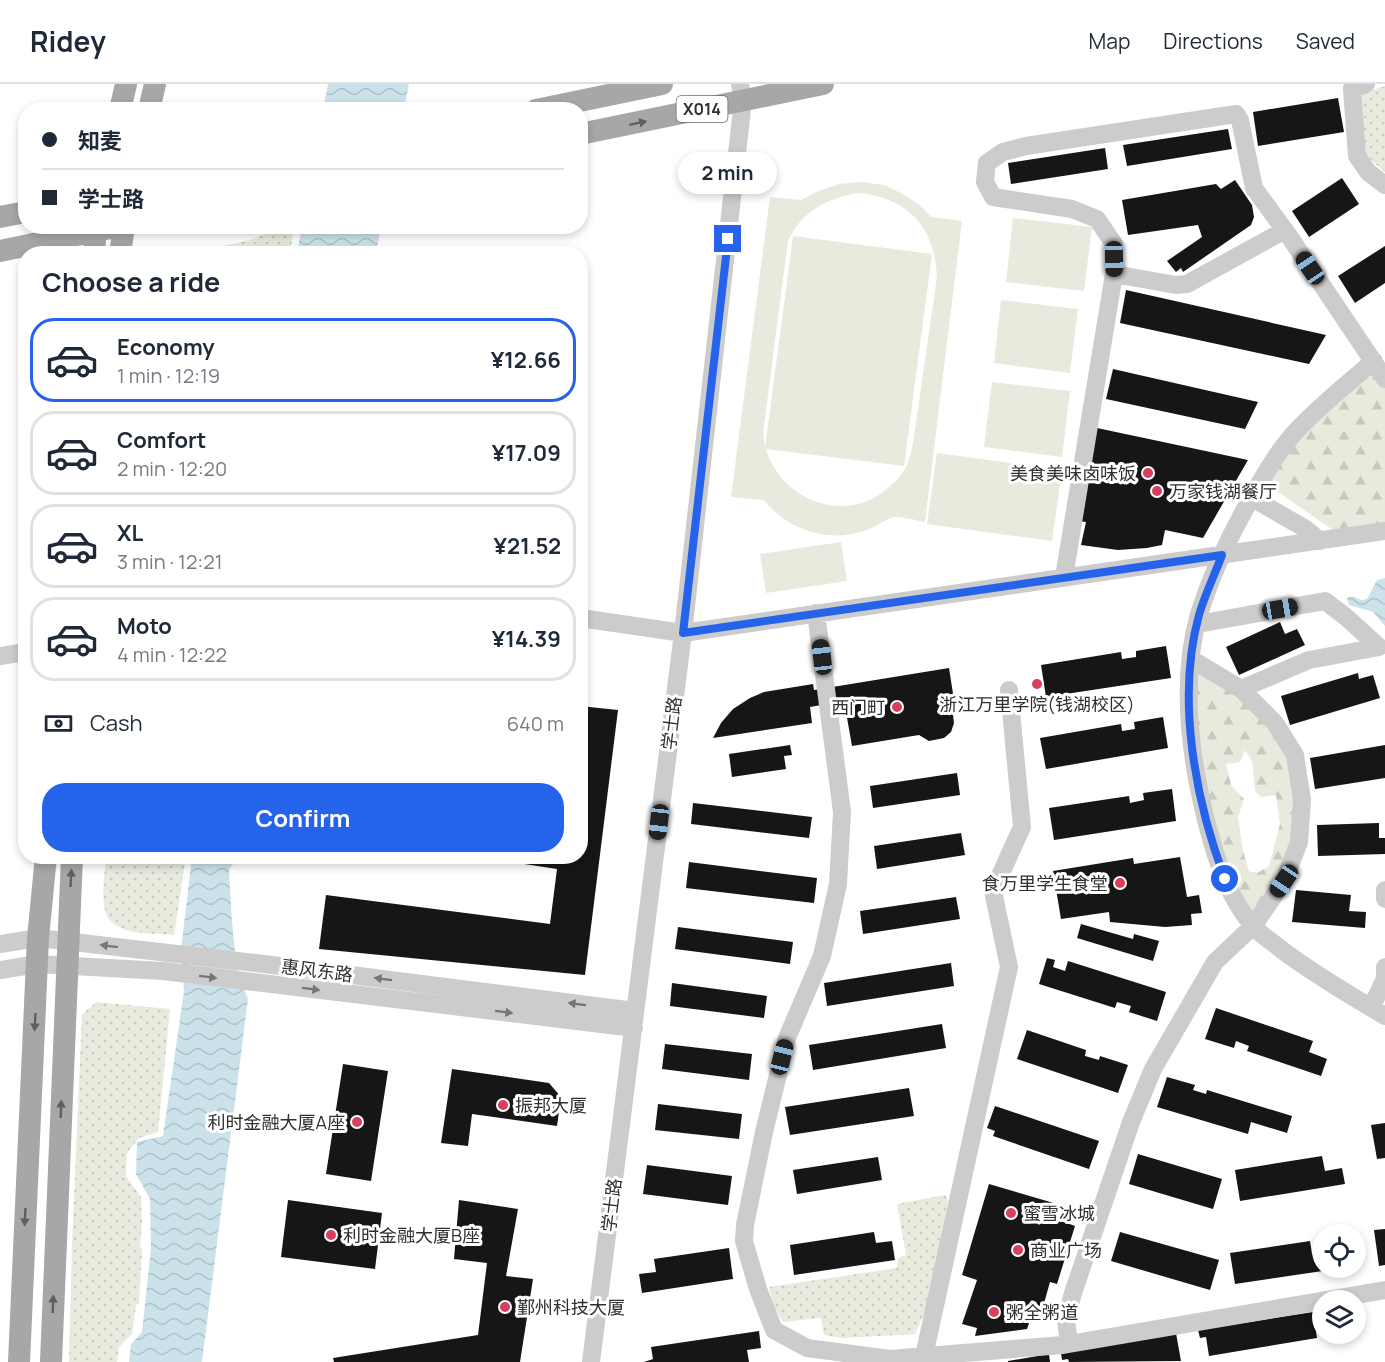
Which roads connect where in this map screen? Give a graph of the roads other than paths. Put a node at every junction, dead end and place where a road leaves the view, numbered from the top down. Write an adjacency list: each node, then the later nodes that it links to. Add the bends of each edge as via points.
1 (126, 84): 7 (main road)
2 (155, 84): 8 (main road)
3 (662, 84): 9 (main road, X014)
4 (823, 84): 6 (main road, X014)
5 (1366, 84): 11 (street, via 1352,89 1357,156 1368,172)
6 (742, 92): 10 (main road, X014, one-way to 6); 30 (street, 学士路)
7 (122, 102)
8 (151, 102)
9 (575, 102)
10 (588, 132)
11 (1385, 185)
12 (18, 214): 13 (main road)
13 (0, 217)
14 (1285, 230): 19 (street, via 1187,284); 19 (street, via 1254,188 1236,114 1026,146 1003,152 987,163 985,182 993,197 1072,209 1097,219 1114,244); 20 (street)
15 (95, 237): 16 (main road)
16 (34, 246)
17 (18, 248): 18 (main road)
18 (0, 251)
19 (1114, 274): 26 (street)
20 (1374, 361): 21 (street); 22 (street, via 1298,429)
21 (1385, 379)
22 (1252, 498): 24 (street); 25 (street)
23 (1385, 531): 24 (street)
24 (1320, 541): 25 (street)
25 (1222, 555): 26 (street); 29 (street)
26 (1064, 578): 27 (street)
27 (816, 613): 30 (street); 53 (street, via 842,812 838,884 822,957 787,1038 764,1132 744,1241 774,1330 807,1348 890,1359)
28 (588, 619): 30 (street)
29 (1198, 624): 31 (street, via 1325,601); 34 (street)
30 (683, 633): 50 (street, 学士路)
31 (1382, 652): 35 (street, via 1309,660)
32 (18, 653): 33 (street)
33 (0, 656)
34 (1191, 659): 35 (street); 41 (street, via 1190,719 1201,799 1225,879)
35 (1241, 689): 41 (street, via 1275,723 1294,755 1302,800 1299,842 1288,871)
36 (1009, 690): 53 (street, via 1022,827 993,891 1009,967)
37 (45, 864): 42 (main road)
38 (72, 864): 43 (main road, one-way to 38)
39 (1385, 890): 40 (street)
40 (1385, 899)
41 (1254, 925): 49 (street, via 1310,971); 52 (street, via 1215,962 1153,1069 1073,1293 1066,1319)
42 (38, 938): 43 (street, 惠风东路); 44 (street, 惠风东路); 45 (main road)
43 (69, 941): 46 (main road); 50 (street, 惠风东路, one-way to 43, via 256,963)
44 (0, 944)
45 (38, 964): 46 (street, 惠风东路); 48 (street, 惠风东路); 54 (main road, one-way to 54)
46 (67, 966): 50 (street, 惠风东路, one-way to 50, via 163,971); 55 (main road, one-way to 46)
47 (1385, 967): 49 (street)
48 (0, 970)
49 (1378, 1012)
50 (634, 1019): 56 (street, 学士路)
51 (1385, 1290): 52 (street)
52 (1069, 1344): 53 (street)
53 (924, 1356)
54 (19, 1362)
55 (51, 1362)
56 (591, 1362)

